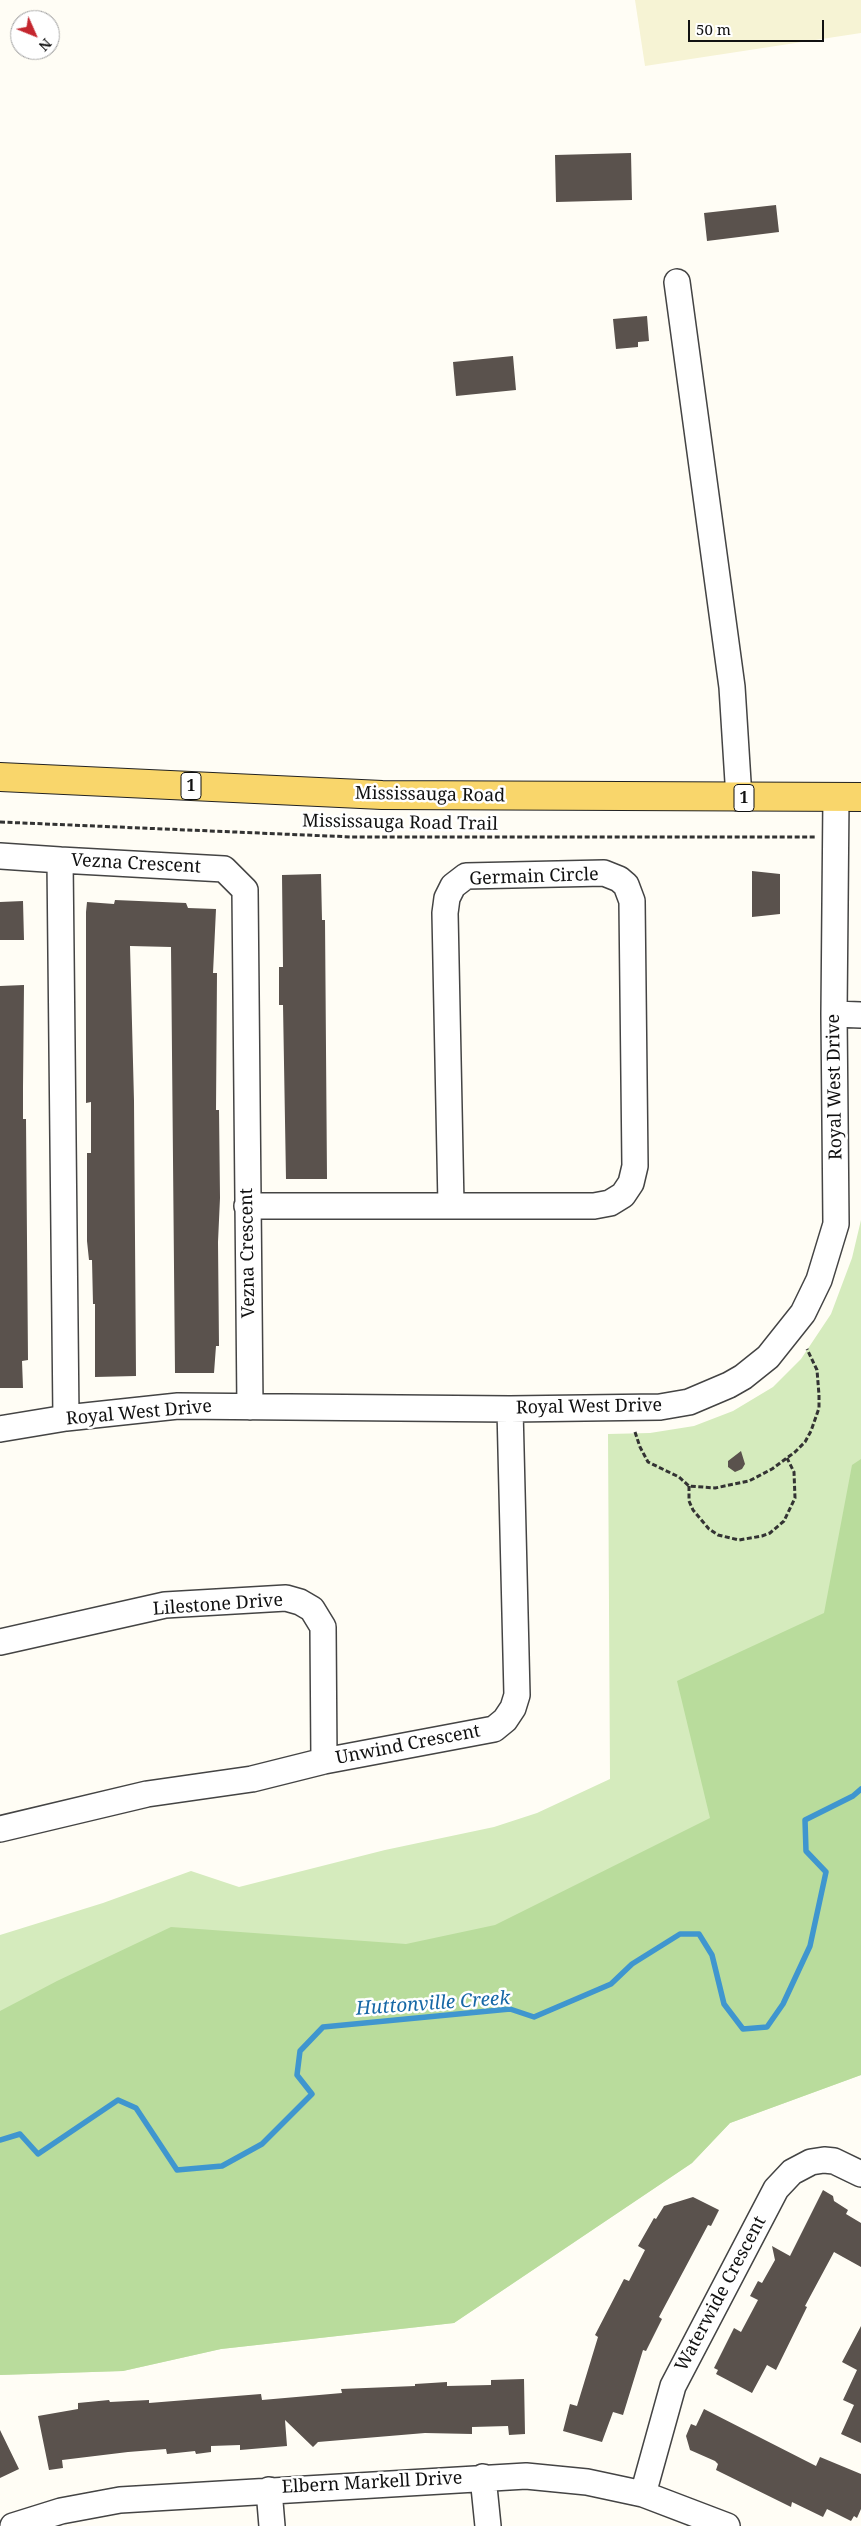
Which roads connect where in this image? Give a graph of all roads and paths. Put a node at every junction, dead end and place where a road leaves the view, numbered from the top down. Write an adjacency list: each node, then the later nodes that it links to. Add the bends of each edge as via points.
1 (677, 282): 4 (street, via 732,687)
2 (0, 777): 4 (main road, Mississauga Road / 1, via 382,796)
3 (849, 797): 4 (main road, Mississauga Road / 1); 9 (street, Royal West Drive)
4 (740, 798)
5 (0, 822): 6 (path, Mississauga Road Trail, via 352,837)
6 (799, 837)
7 (0, 856): 8 (street)
8 (60, 860): 12 (street, Vezna Crescent, via 224,869 245,890); 16 (street, Vezna Crescent)
9 (834, 1014): 10 (street); 15 (street, Royal West Drive, via 836,1224 819,1280 786,1336 768,1357 743,1377 689,1402 632,1408)
10 (861, 1015)
11 (451, 1205): 11 (street, Germain Circle, via 594,1206 610,1203 623,1195 631,1183 635,1166 632,901 626,885 619,880 604,873 466,876 453,886 445,913); 12 (street, Germain Circle)
12 (248, 1206): 14 (street, Vezna Crescent)
13 (807, 1349): 19 (path, via 817,1370 819,1408 805,1442)
14 (250, 1406): 15 (street, Royal West Drive); 16 (street, Royal West Drive, via 178,1406)
15 (510, 1409): 22 (street, Unwind Crescent, via 517,1695 513,1708 494,1729)
16 (66, 1418): 17 (street, Royal West Drive)
17 (0, 1429)
18 (635, 1432): 20 (path, via 648,1462 679,1477)
19 (786, 1458): 20 (path, via 749,1481 715,1488); 20 (path, via 794,1472 795,1498 784,1521 762,1536 740,1540 718,1535 709,1529 693,1510)
20 (689, 1486)
21 (0, 1642): 22 (street, Lilestone Drive, via 165,1605 286,1598 300,1602 312,1609 323,1626)
22 (324, 1761): 23 (street, Unwind Crescent, via 252,1780 147,1794)
23 (0, 1829)
24 (861, 2174): 27 (street, Waterwide Crescent, via 834,2161 811,2162 792,2172 776,2189 673,2386)
25 (483, 2477): 26 (street, Elbern Markell Drive); 27 (street, Elbern Markell Drive, via 554,2478); 30 (street)
26 (270, 2490): 28 (street, Elbern Markell Drive, via 120,2500 61,2511); 29 (street)
27 (643, 2494): 31 (street, Elbern Markell Drive)
28 (13, 2526)
29 (272, 2526)
30 (488, 2526)
31 (727, 2526)

